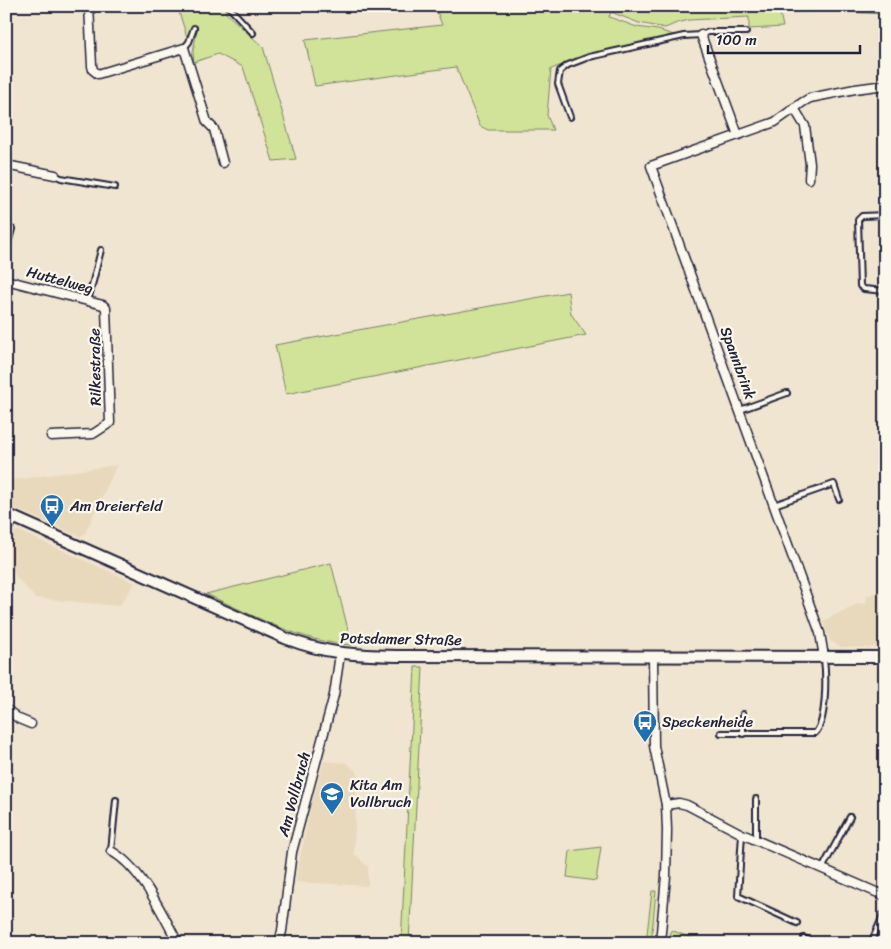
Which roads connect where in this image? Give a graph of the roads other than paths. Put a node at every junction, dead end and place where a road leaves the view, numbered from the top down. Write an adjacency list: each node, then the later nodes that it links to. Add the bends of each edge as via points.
1 (89, 6): 7 (street, via 92,66 98,74)
2 (228, 6): 5 (lane)
3 (194, 28): 7 (lane)
4 (746, 32): 6 (lane, via 708,32)
5 (253, 33)
6 (701, 35): 10 (lane, via 589,57 562,68 558,84); 11 (street)
7 (184, 48): 12 (street)
8 (885, 86): 9 (street, Spannbrink, via 816,96)
9 (794, 108): 11 (street, Spannbrink, via 775,122); 15 (street, via 805,126)
10 (570, 117)
11 (738, 135): 26 (street, Spannbrink, via 651,166)
12 (223, 162)
13 (6, 164): 14 (street)
14 (56, 175): 16 (lane)
15 (809, 179)
16 (115, 187)
17 (885, 215): 22 (lane, via 862,216 858,220 860,286)
18 (12, 229): 20 (lane)
19 (101, 250): 23 (lane)
20 (6, 251)
21 (6, 280): 23 (street, Huttelweg)
22 (885, 291)
23 (88, 301): 24 (street, Huttelweg)
24 (106, 308): 27 (street, Rilkestraße, via 110,423 93,434)
25 (787, 393): 26 (lane)
26 (740, 410): 29 (street, Spannbrink)
27 (51, 436)
28 (839, 499): 29 (lane, via 834,484)
29 (774, 505): 34 (street, Spannbrink, via 820,633)
30 (11, 516): 31 (street); 32 (street, Potsdamer Straße, via 285,638)
31 (6, 529)
32 (340, 654): 33 (street, Potsdamer Straße); 54 (street, Am Vollbruch, via 334,695 292,852)
33 (653, 656): 34 (street, Potsdamer Straße); 43 (street, via 654,746)
34 (824, 657): 35 (street, Potsdamer Straße); 40 (lane, via 824,700 815,734)
35 (885, 657)
36 (6, 709): 38 (street)
37 (743, 714): 40 (lane)
38 (31, 724)
39 (721, 733): 40 (lane)
40 (743, 734)
41 (756, 799): 46 (lane)
42 (116, 800): 47 (lane)
43 (666, 805): 45 (street, via 687,805); 55 (street, via 667,857)
44 (850, 817): 48 (lane)
45 (742, 834): 46 (street); 51 (lane, via 738,896)
46 (756, 840): 48 (street)
47 (111, 851): 53 (street, via 131,866)
48 (822, 869): 49 (street)
49 (885, 896)
50 (885, 911): 57 (lane)
51 (797, 922)
52 (804, 938): 56 (lane)
53 (178, 943)
54 (279, 943)
55 (660, 943)
56 (815, 943)
57 (871, 943)

